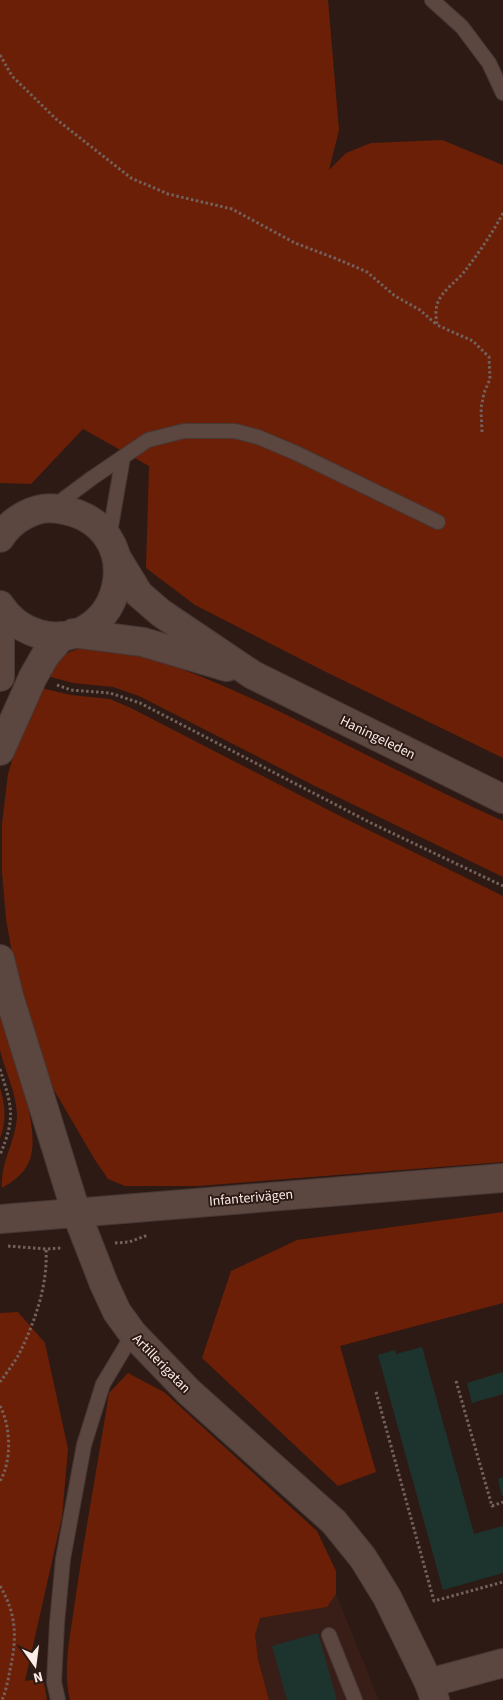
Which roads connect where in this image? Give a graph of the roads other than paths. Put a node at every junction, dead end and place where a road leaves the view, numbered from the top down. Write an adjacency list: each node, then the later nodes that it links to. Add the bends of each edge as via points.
1 (432, 0): 2 (lane, via 462,26 489,63)
2 (503, 92)
3 (123, 457): 4 (lane); 6 (lane, via 148,440 184,431 235,430 296,453); 8 (lane)
4 (42, 510): 5 (street); 7 (street, via 20,518); 8 (street, Haningeleden, via 74,511 94,521)
5 (0, 513)
6 (438, 522)
7 (0, 538)
8 (113, 548): 11 (street, via 118,582 110,605 94,623); 12 (street, Haningeleden, via 139,594 161,613)
9 (0, 605): 11 (street, Haningeleden, via 16,624 30,631 46,636)
10 (0, 630): 13 (street)
11 (67, 634): 12 (street, Haningeleden, via 143,642); 14 (street, via 45,656 32,676)
12 (253, 675): 15 (street, Haningeleden)
13 (0, 677)
14 (0, 751)
15 (503, 799)
16 (0, 959): 18 (street, Artillerigatan)
17 (503, 1178): 18 (street, Infanterivägen)
18 (76, 1212): 19 (street, Infanterivägen); 20 (street, Artillerigatan, via 117,1312)
19 (0, 1219)
20 (133, 1334): 23 (street, Artillerigatan, via 189,1392 334,1522 363,1558 387,1597); 24 (lane, via 103,1384 84,1445 63,1559 56,1623 54,1682)
21 (329, 1635): 25 (lane)
22 (503, 1662): 23 (street)
23 (432, 1692)
24 (58, 1700)
25 (355, 1700)

